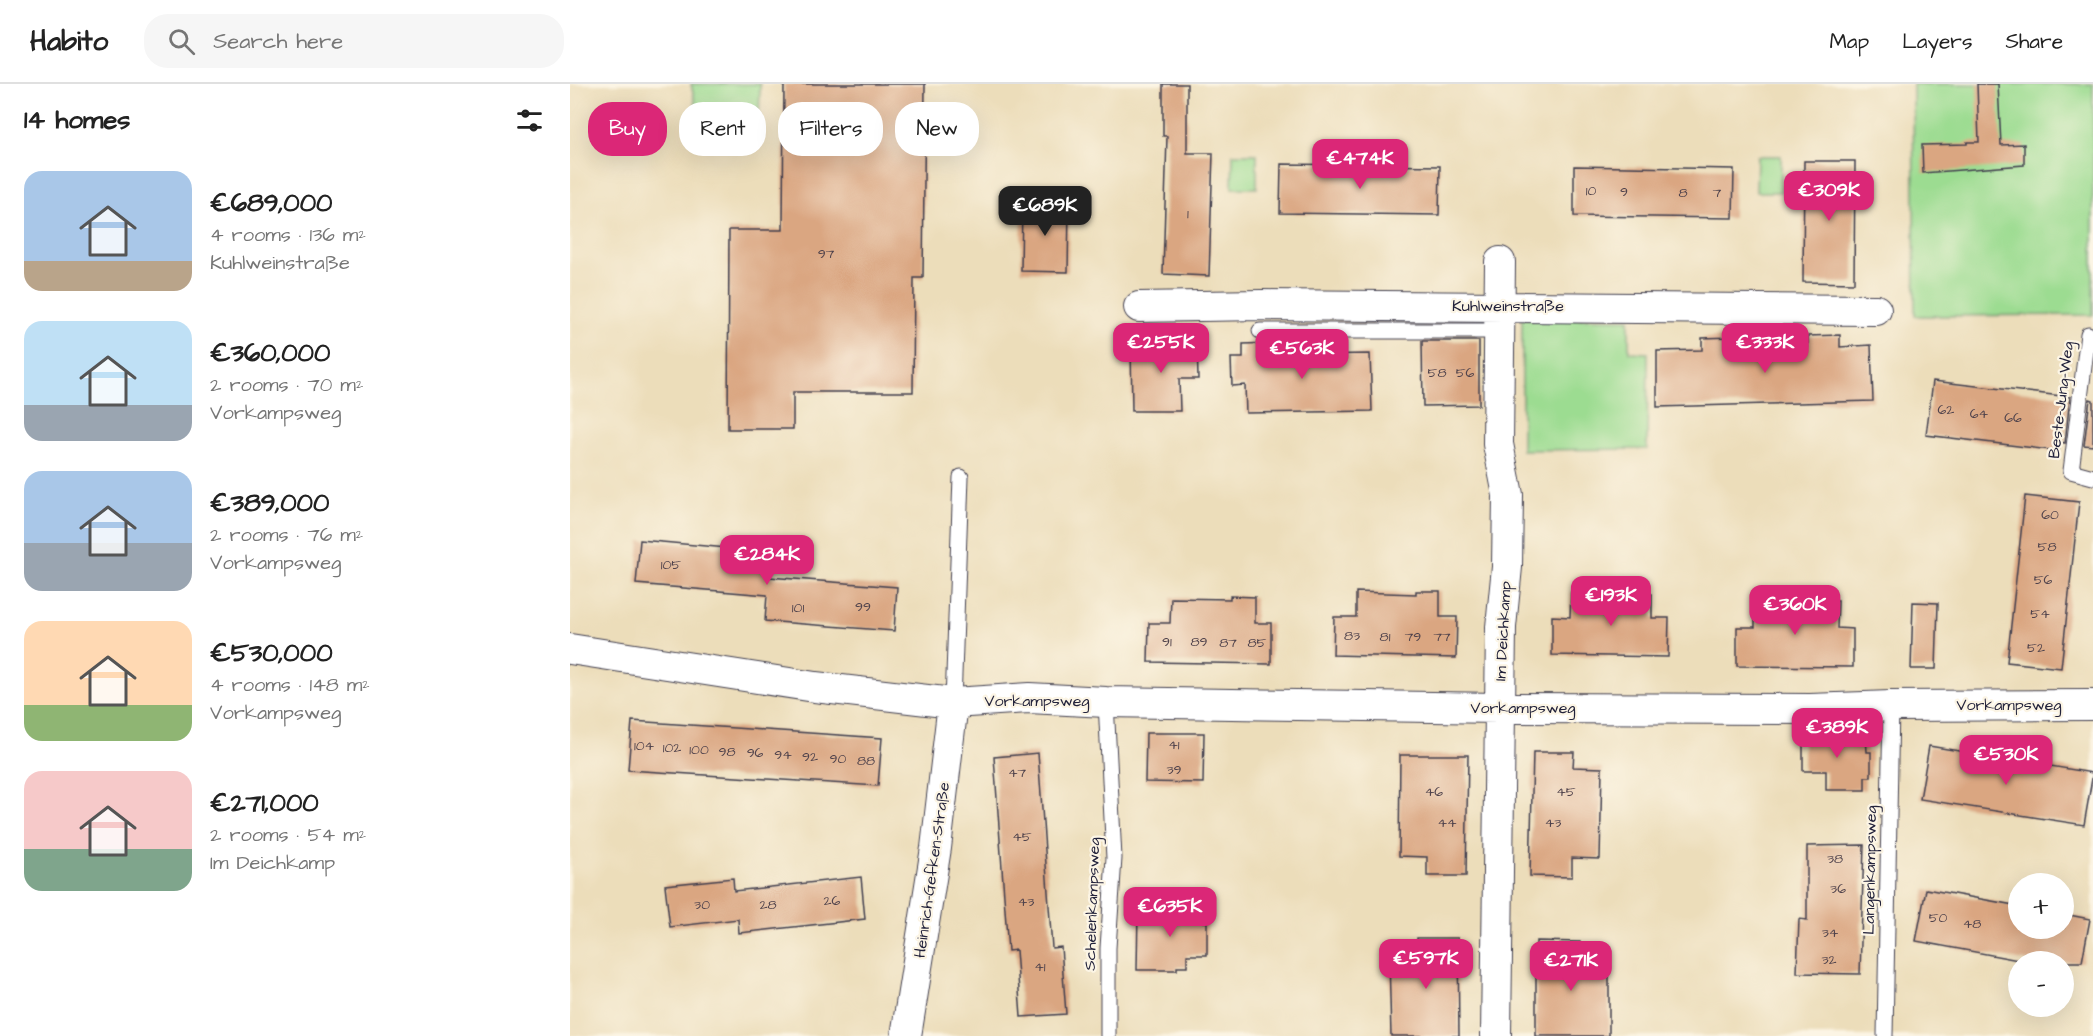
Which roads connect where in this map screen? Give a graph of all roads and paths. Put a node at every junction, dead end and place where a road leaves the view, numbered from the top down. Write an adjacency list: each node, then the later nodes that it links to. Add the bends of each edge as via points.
1 (1500, 262): 4 (street, Im Deichkamp)
2 (1139, 307): 4 (street, Kuhlweinstraße, via 1261,305)
3 (1876, 310): 4 (street, Kuhlweinstraße)
4 (1500, 319): 5 (lane); 14 (street, Im Deichkamp, via 1498,444 1508,495)
5 (1260, 331)
6 (2088, 334): 8 (lane, Beste-Jung-Weg, via 2071,471)
7 (961, 477): 11 (lane)
8 (2093, 477)
9 (570, 649): 11 (street, Vorkampsweg, via 815,687)
10 (1106, 702): 11 (street, Vorkampsweg, via 1029,698); 14 (street, Vorkampsweg); 16 (lane, Schelenkampsweg, via 1114,858)
11 (953, 703): 15 (street, Heinrich-Gefken-Straße, via 936,848)
12 (2093, 705): 13 (street, Vorkampsweg)
13 (1891, 706): 14 (street, Vorkampsweg); 18 (lane, Langenkampsweg)
14 (1500, 708): 17 (street, Im Deichkamp)
15 (906, 1036)
16 (1108, 1036)
17 (1496, 1036)
18 (1885, 1036)

